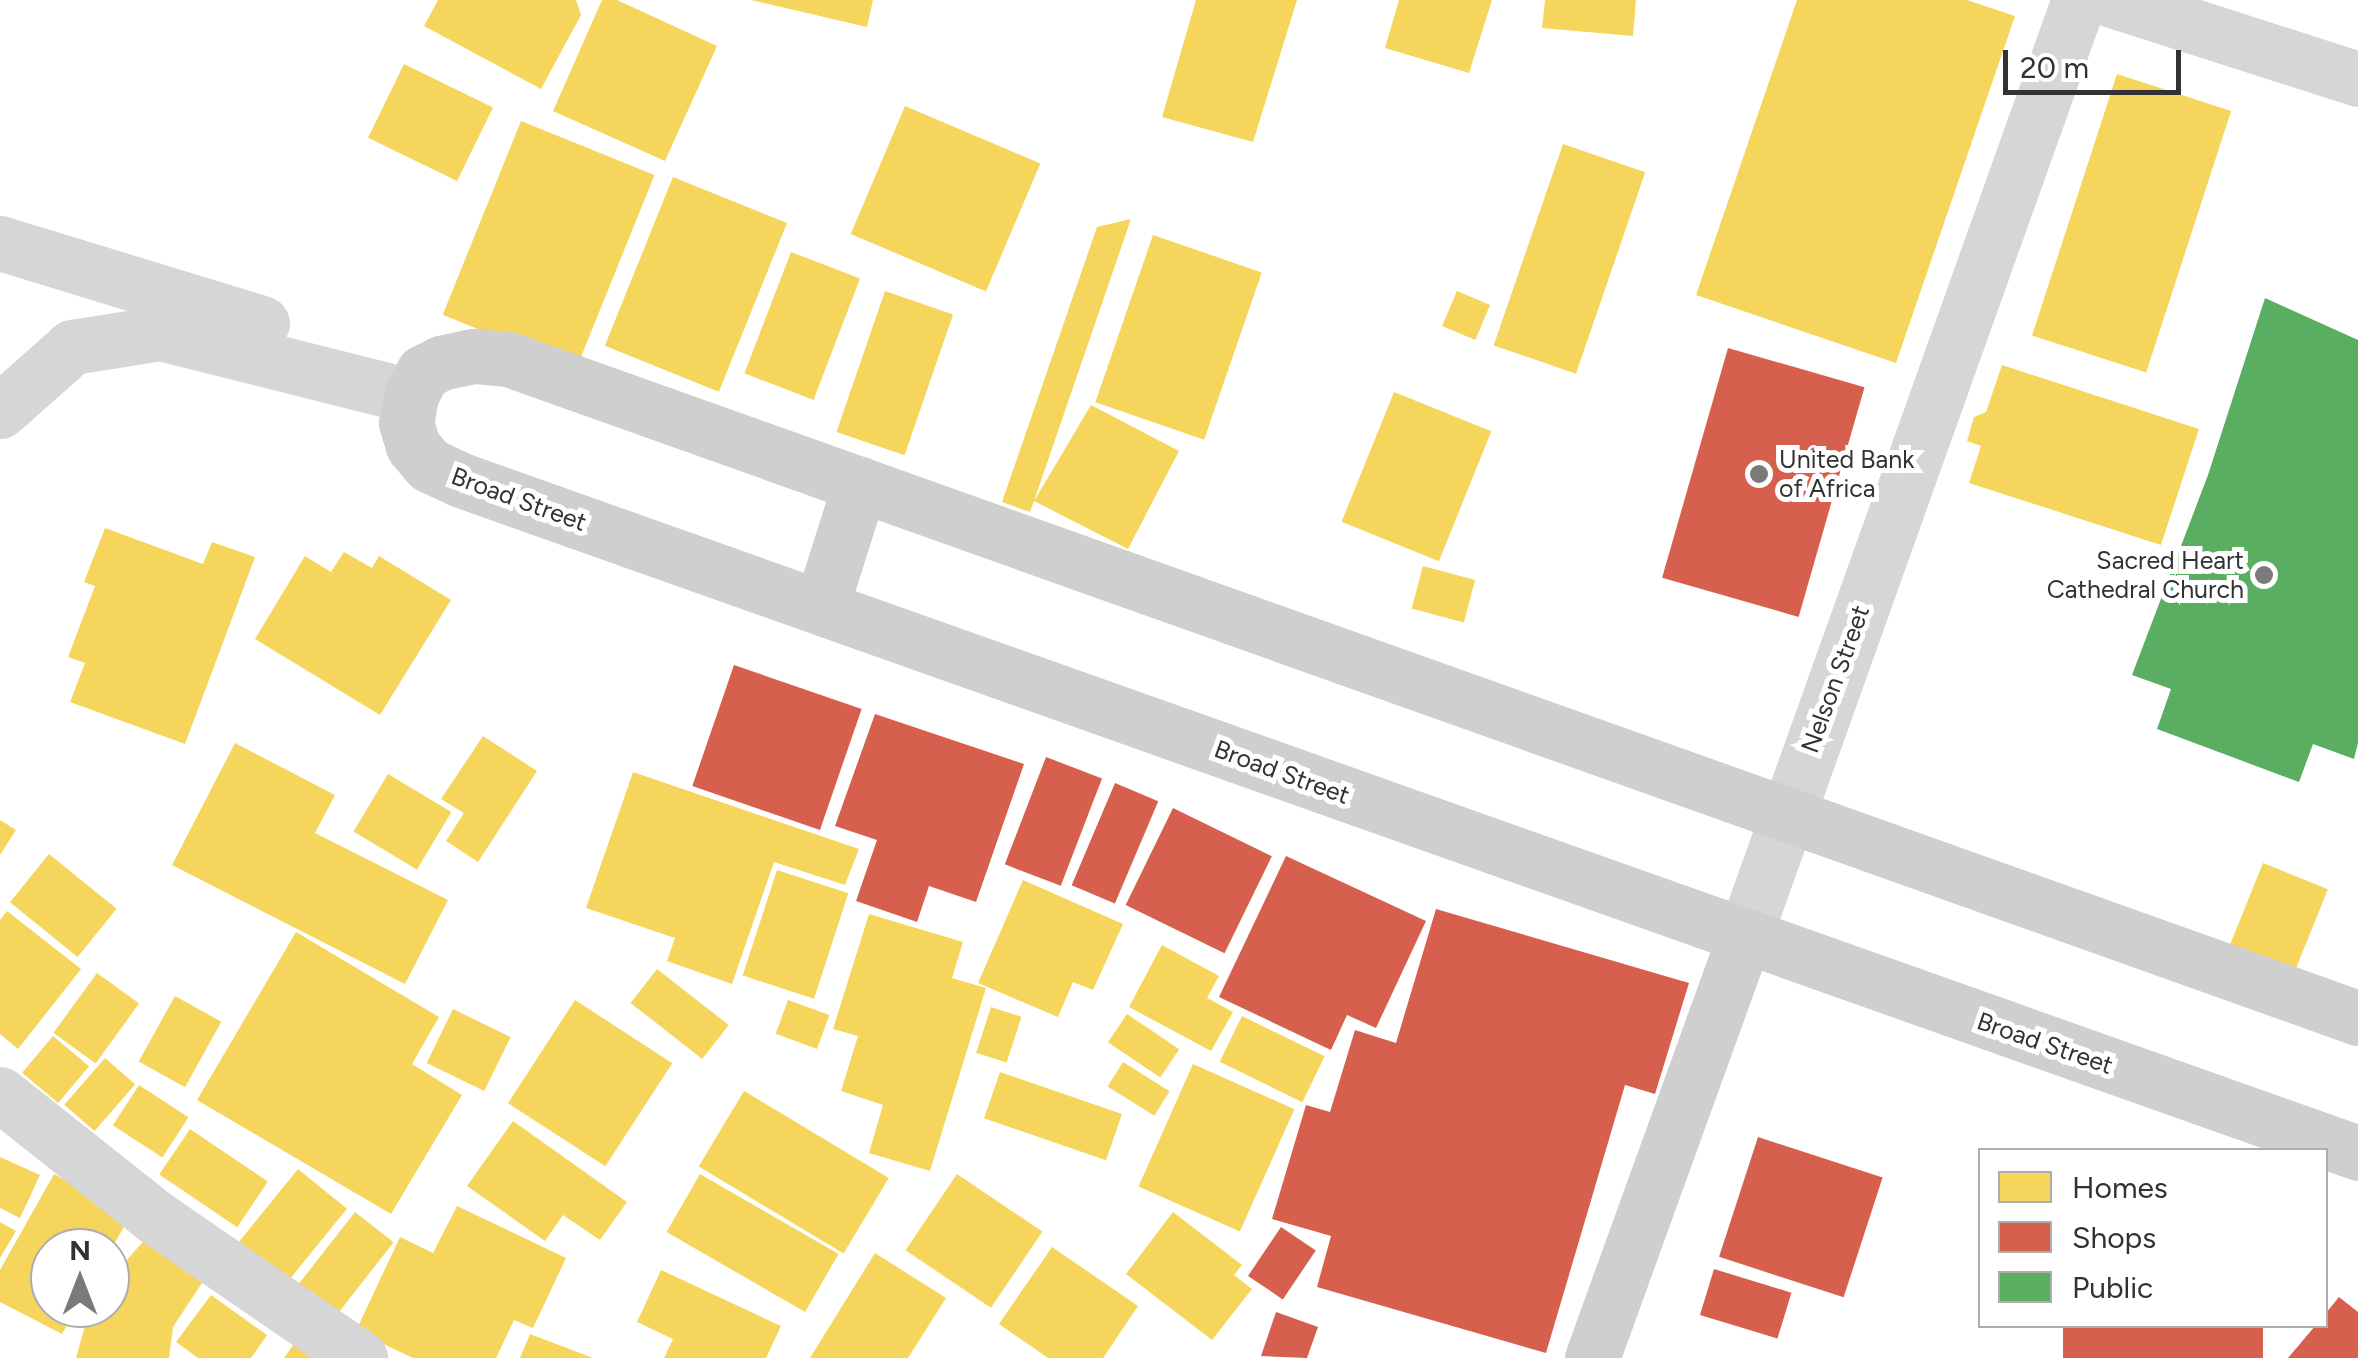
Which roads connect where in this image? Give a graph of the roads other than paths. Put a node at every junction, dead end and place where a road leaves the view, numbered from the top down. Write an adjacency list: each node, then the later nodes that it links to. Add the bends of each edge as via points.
1 (2079, 0): 9 (street, Nelson Street)
2 (2112, 0): 3 (street)
3 (2358, 79)
4 (0, 242): 5 (street)
5 (417, 384): 6 (street, via 160,333 72,347); 7 (street, via 473,356 508,359); 8 (street, Broad Street, via 406,423 428,465)
6 (0, 411)
7 (860, 484): 8 (street); 9 (street)
8 (822, 607): 10 (street, Broad Street)
9 (1787, 812): 10 (street, Nelson Street); 11 (street)
10 (1744, 937): 13 (street, Broad Street); 15 (street, Nelson Street)
11 (2358, 1018)
12 (0, 1094): 14 (street, via 155,1217)
13 (2358, 1153)
14 (360, 1358)
15 (1592, 1358)

